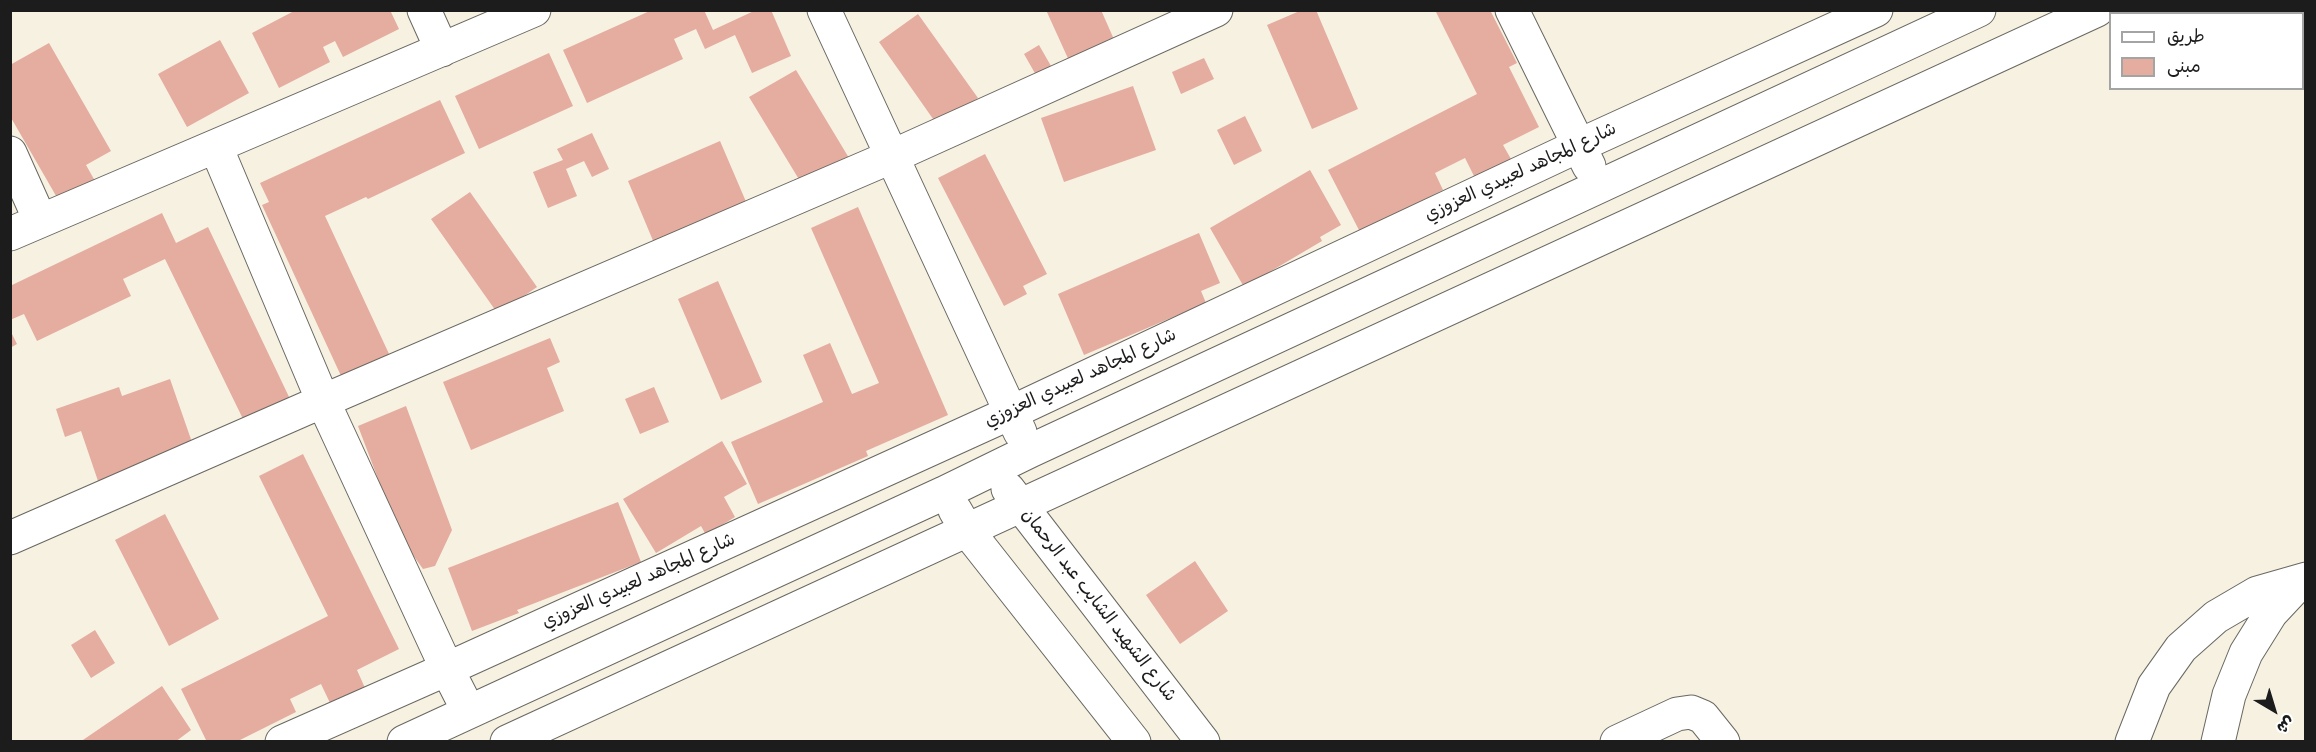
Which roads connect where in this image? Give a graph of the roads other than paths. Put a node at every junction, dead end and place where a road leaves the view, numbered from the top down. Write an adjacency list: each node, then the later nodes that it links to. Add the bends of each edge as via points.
1 (424, 10): 9 (street)
2 (534, 10): 9 (street)
3 (824, 10): 13 (street)
4 (1216, 10): 13 (street)
5 (1512, 10): 10 (street)
6 (1876, 10): 10 (street, شارع المجاهد لعبيدي العزوزي)
7 (1979, 10): 14 (street)
8 (2097, 10): 21 (street)
9 (442, 50): 11 (street)
10 (1578, 146): 14 (street); 18 (street, شارع المجاهد لعبيدي العزوزي)
11 (216, 147): 15 (street); 17 (street)
12 (10, 153): 15 (street)
13 (893, 156): 17 (street); 18 (street)
14 (1599, 187): 19 (street)
15 (40, 220): 16 (street)
16 (10, 234)
17 (323, 401): 25 (street); 27 (street)
18 (1010, 413): 19 (street); 27 (street, شارع المجاهد لعبيدي العزوزي)
19 (1030, 451): 20 (street); 21 (street)
20 (993, 469): 22 (street); 23 (street, شارع الشهيد الشايب عبد الرحمان)
21 (1051, 492): 23 (street)
22 (944, 493): 24 (street); 28 (street)
23 (1019, 506): 24 (street); 33 (street, شارع الشهيد الشايب عبد الرحمان)
24 (966, 529): 31 (street); 32 (street)
25 (10, 538)
26 (2304, 579): 36 (street, via 2257,593 2216,617 2181,648 2154,686); 37 (street, via 2271,613 2246,653 2229,695)
27 (447, 669): 28 (street); 29 (street, شارع المجاهد لعبيدي العزوزي)
28 (469, 712): 30 (street)
29 (282, 741)
30 (404, 741)
31 (507, 741)
32 (1134, 741)
33 (1203, 741)
34 (1617, 741): 35 (street, via 1677,714 1691,712 1703,717)
35 (1723, 741)
36 (2132, 741)
37 (2218, 741)

